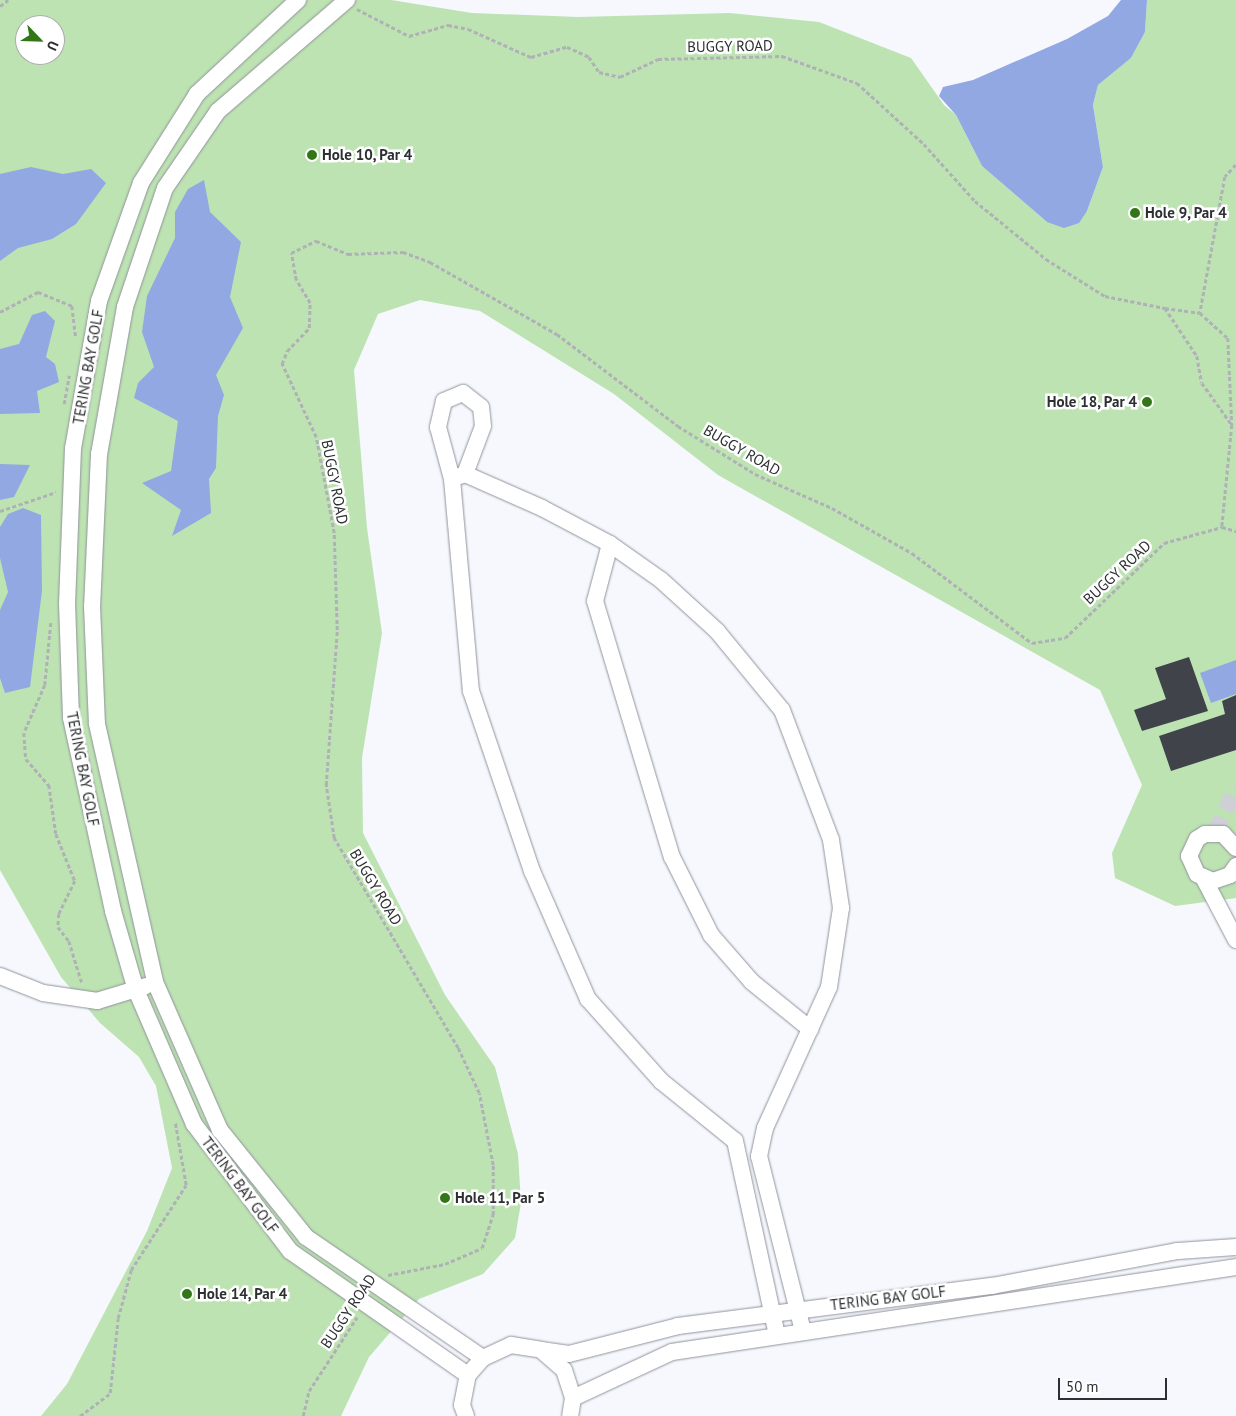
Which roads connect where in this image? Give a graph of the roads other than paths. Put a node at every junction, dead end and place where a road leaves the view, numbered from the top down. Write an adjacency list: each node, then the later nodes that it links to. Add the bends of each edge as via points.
1 (298, 0): 10 (street, TERING BAY GOLF, via 197,94 142,182 99,301 73,448 67,603 71,718 113,911)
2 (345, 1): 9 (street, TERING BAY GOLF, via 218,111 165,188 125,307 99,454 92,606 96,705)
3 (610, 544): 11 (street, via 595,601 672,857 711,934 752,982); 11 (street, via 662,580 717,632 782,710 831,840 840,908 829,987); 15 (street, via 459,477 471,691 532,871 588,998 661,1081 735,1141)
4 (1236, 848): 6 (street, via 1230,838 1215,832 1197,839 1192,847 1191,866)
5 (1236, 867): 6 (street, via 1222,880)
6 (1204, 879): 7 (street)
7 (1236, 940)
8 (0, 976): 10 (street, via 43,993 90,1000)
9 (155, 982): 10 (street); 19 (street, TERING BAY GOLF, via 220,1130 248,1169 306,1237)
10 (136, 990): 20 (street, TERING BAY GOLF, via 194,1124 220,1165 290,1251 364,1306)
11 (810, 1029): 14 (street, via 765,1128 759,1156)
12 (1236, 1247): 14 (street, TERING BAY GOLF, via 1178,1251 992,1286)
13 (1236, 1267): 16 (street, TERING BAY GOLF)
14 (798, 1308): 15 (street, TERING BAY GOLF); 16 (street)
15 (773, 1312): 17 (street); 18 (street, TERING BAY GOLF, via 678,1326 569,1354)
16 (803, 1331): 17 (street, TERING BAY GOLF)
17 (778, 1335): 21 (street, TERING BAY GOLF, via 672,1352)
18 (541, 1350): 19 (street, TERING BAY GOLF, via 511,1346); 21 (street, via 564,1370)
19 (483, 1358): 20 (street, TERING BAY GOLF)
20 (468, 1375): 22 (street, via 462,1405)
21 (573, 1398): 23 (street)
22 (466, 1416)
23 (570, 1416)

